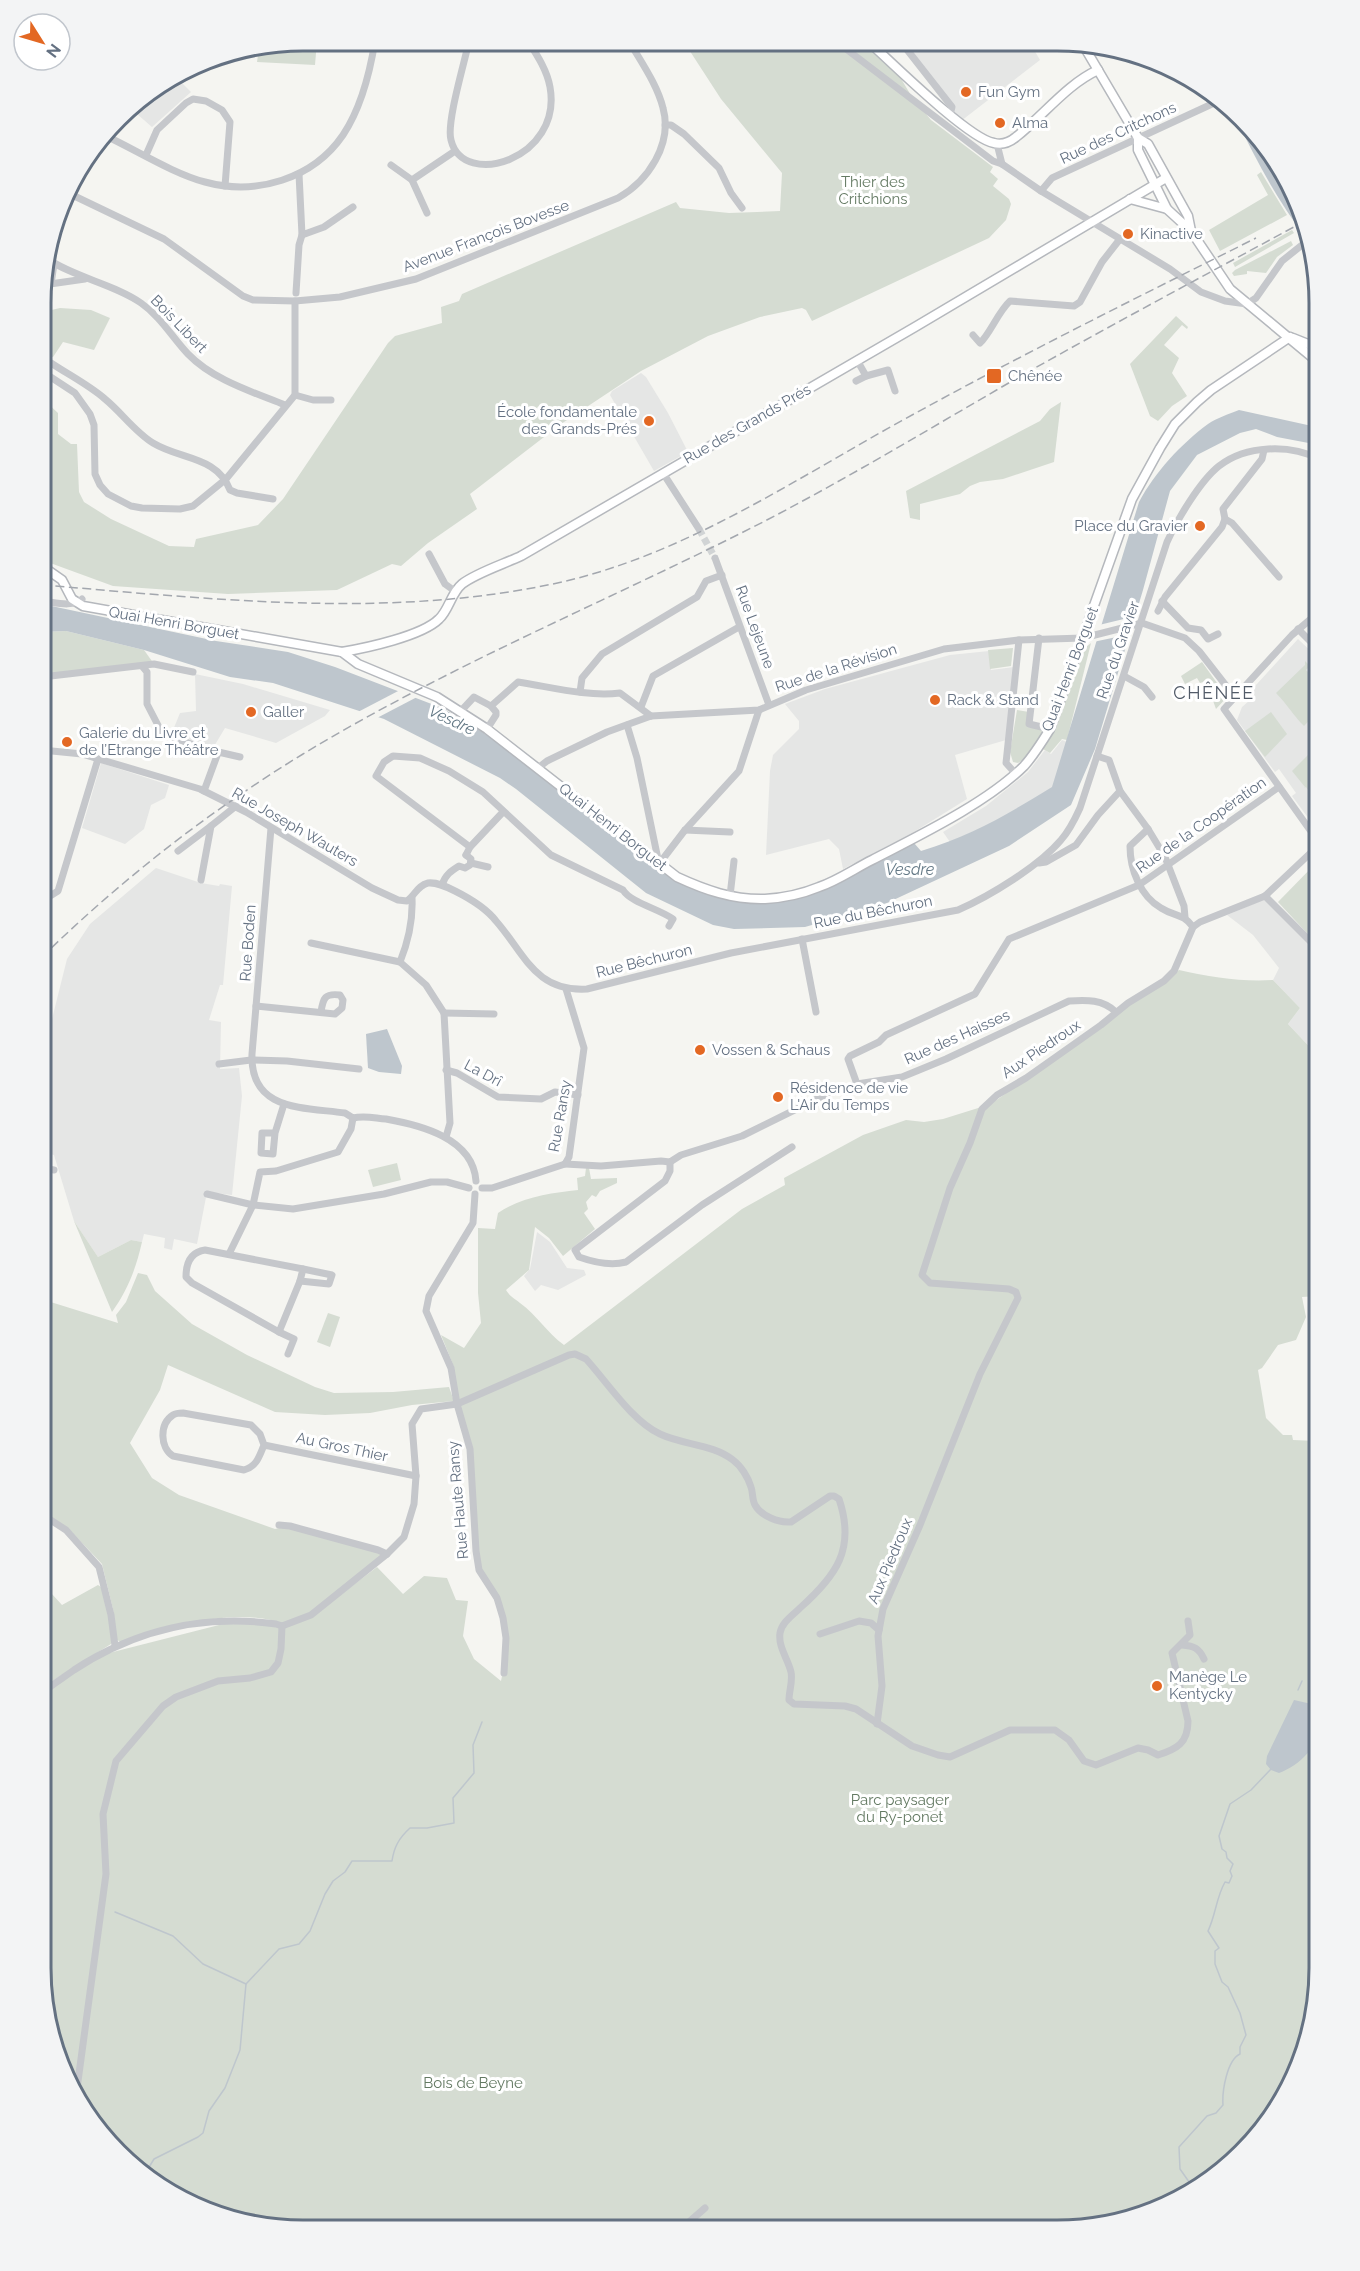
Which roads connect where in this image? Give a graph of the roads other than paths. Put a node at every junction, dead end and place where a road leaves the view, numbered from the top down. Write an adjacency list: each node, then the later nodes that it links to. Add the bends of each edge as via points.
1 (373, 51): 20 (street, via 360,99 345,132 320,160)
2 (467, 51): 16 (street, via 449,131)
3 (534, 51): 16 (street, via 550,87 548,122 542,133 522,154 492,164 470,162)
4 (635, 51): 12 (street, Avenue François Bovesse, via 656,89)
5 (849, 51): 19 (street)
6 (879, 51): 11 (main road)
7 (908, 51): 11 (street, via 952,107)
8 (1088, 53): 9 (main road)
9 (1098, 70): 13 (main road); 15 (main road, via 1013,139)
10 (1212, 104): 13 (street, Rue des Critchons)
11 (950, 115): 15 (main road)
12 (665, 125): 29 (street, via 684,134 719,168); 40 (street, Avenue François Bovesse, via 658,155 649,171 618,198 416,279 340,297)
13 (1138, 138): 21 (main road, via 1148,144); 23 (main road, via 1138,150); 25 (street, Rue des Critchons, via 1052,178)
14 (112, 139): 17 (street)
15 (997, 144): 19 (street)
16 (454, 151): 22 (street)
17 (146, 154): 24 (street, via 204,182); 24 (street, via 157,130 186,103 193,99 206,101 222,110 230,122)
18 (391, 165): 22 (street)
19 (1002, 165): 25 (street)
20 (299, 174): 24 (street, via 256,187); 34 (street)
21 (1166, 178): 23 (main road, Rue des Grands Prés); 33 (main road, via 1188,216)
22 (412, 180): 31 (street)
23 (1154, 185): 27 (main road, Rue des Grands Prés); 30 (main road)
24 (225, 186)
25 (1041, 191): 32 (street)
26 (75, 196): 40 (street, Avenue François Bovesse, via 164,239 243,296 254,300)
27 (1130, 199): 30 (main road); 32 (main road, Rue des Grands Prés)
28 (352, 207): 34 (street, via 324,227)
29 (742, 208)
30 (1167, 209): 33 (main road)
31 (427, 213)
32 (1093, 223): 35 (street); 46 (main road, Rue des Grands Prés)
33 (1191, 231): 41 (main road, via 1228,286)
34 (302, 235): 40 (street)
35 (1120, 239): 41 (street, via 1201,292); 42 (street, via 1074,306 1010,301 984,341 980,343)
36 (1302, 244): 41 (street, via 1282,261 1256,298)
37 (54, 264): 38 (street, Bois Libert)
38 (85, 279): 39 (street); 54 (street, Bois Libert, via 140,302 208,370)
39 (52, 284)
40 (296, 297): 52 (street)
41 (1247, 304): 43 (main road)
42 (973, 335)
43 (1290, 337): 44 (main road); 45 (main road); 77 (main road, Quai Henri Borguet, via 1211,390 1175,424 1132,499)
44 (1309, 345)
45 (1309, 355)
46 (857, 360): 48 (street); 57 (main road, Rue des Grands Prés)
47 (51, 363): 58 (street, via 104,398 153,443 214,467)
48 (866, 376): 50 (street); 51 (street, via 888,370)
49 (51, 377): 58 (street, via 75,393 90,414 94,425 95,474 108,494 131,506 180,509 193,506)
50 (856, 381)
51 (895, 391)
52 (294, 395): 53 (street); 54 (street)
53 (331, 399)
54 (285, 405): 58 (street)
55 (1264, 450): 56 (street, Rue du Gravier, via 1294,449); 60 (street, Rue du Gravier, via 1262,459 1222,509); 73 (street, Rue du Gravier, via 1225,462 1207,478 1171,533)
56 (1309, 455)
57 (663, 473): 61 (street); 67 (main road, Rue des Grands Prés, via 521,556 462,585)
58 (226, 479): 59 (street, via 230,490 237,493)
59 (273, 499)
60 (1225, 519): 66 (street); 70 (street, Rue du Gravier, via 1220,531)
61 (699, 529)
62 (429, 554): 67 (street, via 445,584)
63 (715, 558): 65 (street, Rue Lejeune)
64 (51, 568): 69 (main road, via 65,577)
65 (722, 575): 74 (street, Rue Lejeune); 88 (street, via 706,581 697,597 602,654 582,678)
66 (1279, 577)
67 (456, 592): 81 (main road, Rue des Grands Prés, via 447,609 428,627)
68 (51, 601): 69 (street)
69 (79, 601): 82 (main road, Quai Henri Borguet, via 92,608)
70 (1162, 601): 71 (street, Rue du Gravier); 76 (street, via 1188,628 1201,630 1208,639)
71 (1158, 611)
72 (1309, 620): 75 (street)
73 (1142, 623): 77 (street, Rue de la Révision); 87 (street, Rue du Gravier); 90 (street, via 1185,638)
74 (739, 627): 91 (street, Rue Lejeune); 93 (street, via 653,676)
75 (1298, 629): 80 (street); 90 (street)
76 (1218, 634)
77 (1083, 638): 78 (street, Rue de la Révision); 99 (main road, Quai Henri Borguet)
78 (1039, 639): 79 (street, Rue de la Révision); 99 (street, via 1029,724)
79 (1019, 640): 91 (street, Rue de la Révision, via 945,649 807,689); 106 (street, via 1006,763)
80 (1309, 640)
81 (359, 649): 82 (main road, Rue des Grands Prés); 83 (main road)
82 (342, 652): 83 (main road, Quai Henri Borguet)
83 (358, 664): 95 (main road, Quai Henri Borguet, via 437,697)
84 (142, 666): 85 (street, via 154,664); 86 (street); 101 (street, via 147,672 147,704 162,733)
85 (194, 672)
86 (51, 676)
87 (1124, 676): 89 (street, via 1144,687); 102 (street, Rue du Gravier)
88 (580, 692): 92 (street, via 518,682); 93 (street, via 620,693)
89 (1152, 697)
90 (1234, 698): 107 (street, via 1224,709)
91 (770, 705): 94 (street, Rue de la Révision)
92 (491, 706): 95 (street, via 474,697); 98 (street, via 496,715)
93 (641, 707): 96 (street)
94 (759, 710): 96 (street, Rue de la Révision); 116 (street, via 739,771)
95 (460, 712): 98 (main road, Quai Henri Borguet)
96 (651, 716): 97 (street, Rue de la Révision)
97 (627, 725): 105 (street, Rue de la Révision); 125 (street)
98 (487, 729): 105 (main road, Quai Henri Borguet)
99 (1050, 729): 106 (main road, Quai Henri Borguet, via 1035,753)
100 (51, 751): 104 (street, Rue Joseph Wauters)
101 (218, 753): 103 (street); 108 (street)
102 (1096, 756): 109 (street, via 1109,760); 124 (street, Rue du Gravier, via 1071,827)
103 (240, 757)
104 (98, 759): 108 (street, Rue Joseph Wauters); 133 (street, via 58,891)
105 (538, 768): 125 (main road, Quai Henri Borguet)
106 (1015, 773): 134 (main road, Quai Henri Borguet, via 979,800 913,839 820,887 765,899)
107 (1279, 787): 115 (street); 127 (street, Rue de la Coopération)
108 (204, 791): 110 (street, Rue Joseph Wauters)
109 (1120, 791): 114 (street); 124 (street, via 1076,845 1046,862)
110 (236, 807): 112 (street); 113 (street, Rue Joseph Wauters)
111 (503, 812): 118 (street); 118 (street, via 483,792 420,758 393,756 384,762 376,776); 138 (street, via 551,855 666,914 673,919)
112 (212, 826): 119 (street); 130 (street)
113 (271, 828): 136 (street, Rue Joseph Wauters, via 372,888 402,901); 146 (street, Rue Boden)
114 (1148, 829): 127 (street); 132 (street, via 1130,846)
115 (1309, 829)
116 (685, 830): 117 (street); 125 (street)
117 (730, 832)
118 (470, 847): 121 (street)
119 (178, 851)
120 (1309, 854): 135 (street)
121 (466, 855): 123 (street); 126 (street, via 459,859)
122 (734, 861): 134 (street)
123 (471, 863): 126 (street, via 465,868); 128 (street)
124 (1036, 863): 129 (street, Rue du Gravier)
125 (659, 864): 134 (main road, Quai Henri Borguet, via 704,890)
126 (459, 866): 131 (street, via 450,871)
127 (1169, 866): 132 (street, Rue de la Coopération); 137 (street)
128 (488, 867)
129 (1015, 877): 140 (street, Rue du Bêchuron, via 958,910)
130 (201, 880)
131 (442, 885): 136 (street, via 422,885); 145 (street, via 490,914 536,973)
132 (1139, 885): 137 (street, via 1160,908); 156 (street, Rue de la Coopération, via 1009,939 975,994 850,1056)
133 (51, 895)
134 (730, 896)
135 (1265, 896): 139 (street); 141 (street)
136 (412, 898): 144 (street)
137 (1185, 917): 139 (street)
138 (669, 926)
139 (1193, 927): 149 (street, Aux Piedroux, via 1164,981)
140 (802, 939): 143 (street, Rue du Bêchuron); 148 (street)
141 (1309, 940)
142 (311, 943): 144 (street)
143 (729, 954): 145 (street, Rue Bêchuron, via 587,989)
144 (400, 962): 150 (street, via 426,985)
145 (566, 989): 157 (street, Rue Ransy, via 584,1048)
146 (256, 1006): 147 (street); 152 (street, Rue Boden)
147 (321, 1012)
148 (816, 1012)
149 (1116, 1012): 156 (street, Rue des Haisses, via 1101,1002 1069,1001 902,1077); 186 (street, Aux Piedroux, via 982,1108 950,1188 922,1275 930,1283 1009,1289 1018,1298 980,1374 883,1609)
150 (444, 1013): 151 (street); 155 (street)
151 (494, 1014)
152 (251, 1060): 153 (street); 154 (street); 158 (street, via 258,1088)
153 (219, 1064)
154 (359, 1069)
155 (446, 1070): 157 (street, La Drî, via 498,1097 541,1099 555,1092); 161 (street, via 450,1123)
156 (857, 1084): 163 (street, Rue des Haisses, via 831,1092 742,1136)
157 (578, 1095): 164 (street, Rue Ransy)
158 (284, 1104): 159 (street, via 345,1113); 160 (street)
159 (353, 1118): 161 (street, via 405,1122); 172 (street, via 351,1130 338,1152 276,1171 260,1172)
160 (275, 1133)
161 (446, 1137): 167 (street, via 471,1161)
162 (792, 1147): 163 (street, via 702,1205 626,1262 579,1257 575,1250 664,1181)
163 (670, 1162): 164 (street)
164 (565, 1164): 169 (street, Rue Ransy)
165 (51, 1170): 166 (street)
166 (54, 1170)
167 (476, 1180): 168 (street); 169 (street)
168 (469, 1188): 171 (street); 172 (street, via 440,1182 293,1209)
169 (482, 1188): 171 (street)
170 (207, 1194): 172 (street)
171 (476, 1194): 178 (street, Rue Haute Ransy, via 473,1223 426,1303 451,1368)
172 (254, 1205): 173 (street)
173 (228, 1254): 174 (street); 176 (street, via 196,1251 186,1278)
174 (303, 1269): 175 (street); 175 (street, via 332,1275 332,1280 329,1284)
175 (300, 1281): 176 (street)
176 (279, 1332): 177 (street, via 294,1338)
177 (288, 1354)
178 (457, 1404): 180 (street, via 426,1407 417,1412 412,1424); 191 (street, Rue Haute Ransy, via 470,1449 479,1570 497,1598 503,1618); 193 (street, via 576,1354 586,1359 653,1431 735,1461 751,1486 754,1503 765,1514 791,1522 830,1496 839,1499 844,1535 837,1567 783,1626 780,1640 791,1673 789,1700 798,1705 856,1708)
179 (264, 1444): 179 (street, via 251,1425 183,1413 166,1422 162,1443 173,1456 244,1470 258,1460); 180 (street, Au Gros Thier)
180 (416, 1476): 183 (street, via 414,1504 404,1538)
181 (51, 1520): 189 (street, via 66,1530 99,1567)
182 (279, 1525): 183 (street)
183 (387, 1554): 185 (street, via 311,1615)
184 (1188, 1621): 188 (street, via 1190,1635)
185 (282, 1626): 189 (street, via 233,1619 176,1626); 194 (street, via 278,1663 271,1672 218,1681 176,1697 118,1756 103,1814 106,1874)
186 (879, 1630): 187 (street, via 871,1623 859,1621); 193 (street, Aux Piedroux, via 882,1686)
187 (820, 1634)
188 (1182, 1645): 190 (street, via 1200,1650); 193 (street, via 1172,1653 1188,1732 1180,1745 1158,1755 1138,1748 1096,1765 1084,1761 1069,1740 1055,1730 1010,1730 950,1757 919,1749)
189 (115, 1646): 192 (street)
190 (1204, 1659)
191 (504, 1673)
192 (51, 1686)
193 (877, 1724)
194 (78, 2082)
195 (705, 2208): 196 (street)
196 (691, 2220)

